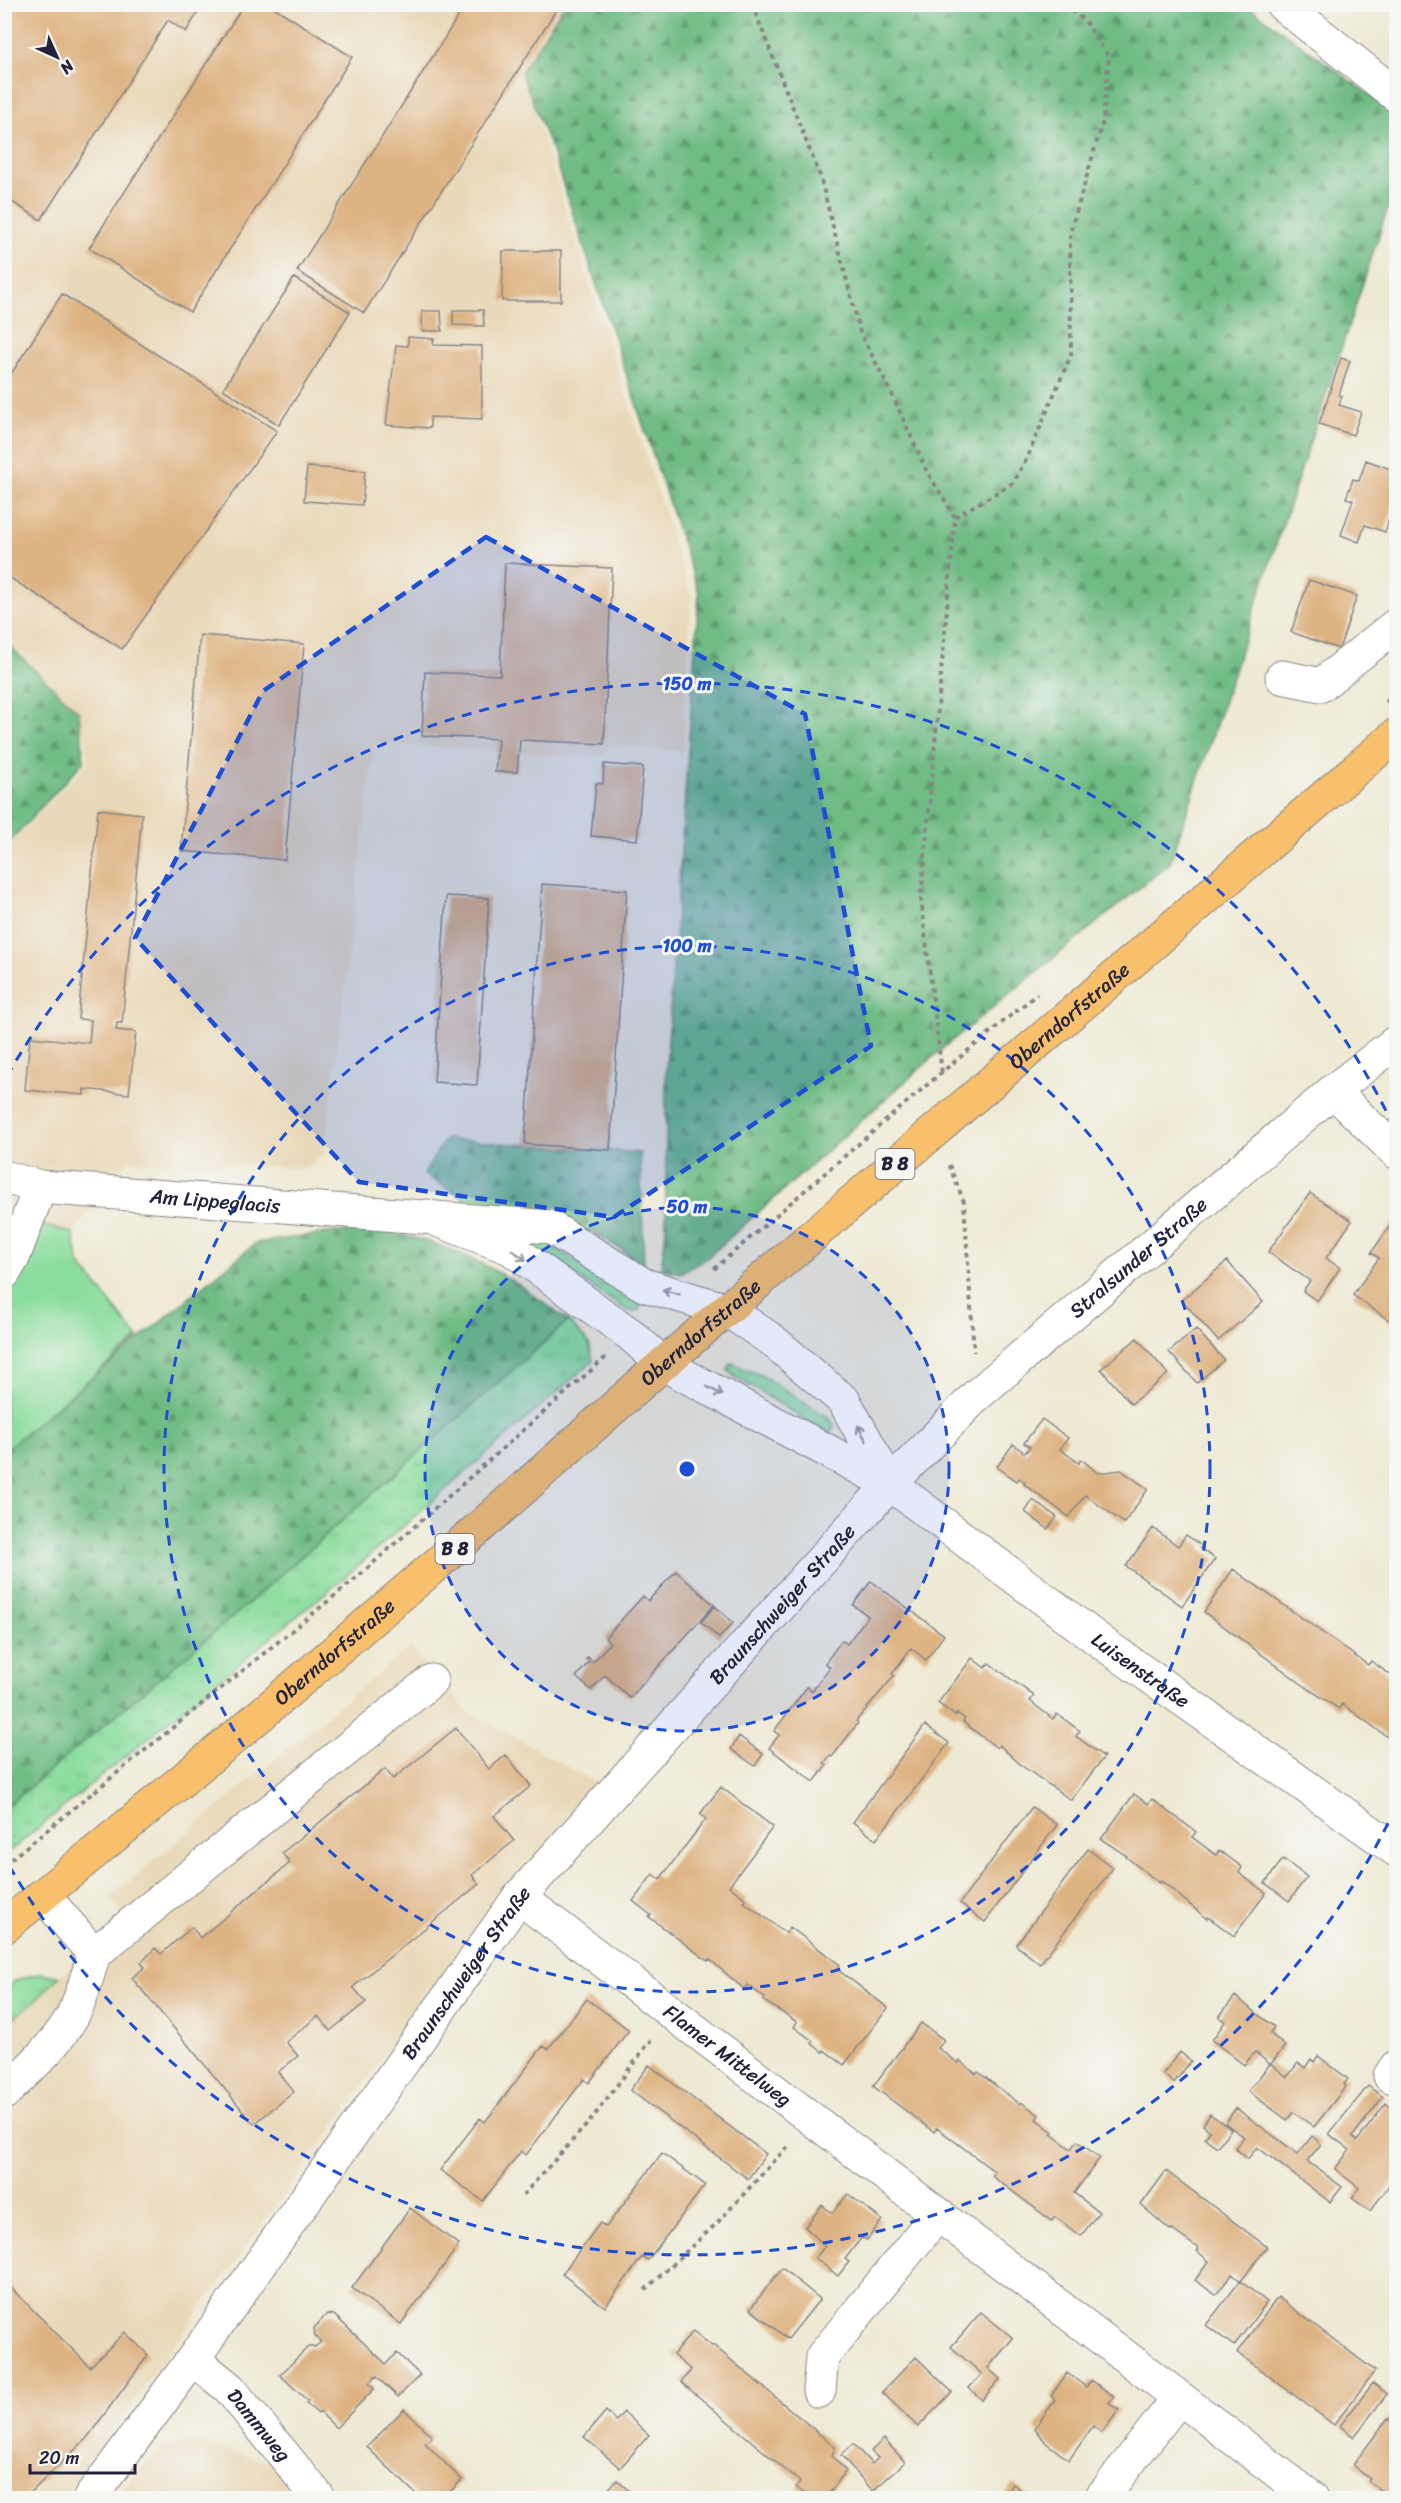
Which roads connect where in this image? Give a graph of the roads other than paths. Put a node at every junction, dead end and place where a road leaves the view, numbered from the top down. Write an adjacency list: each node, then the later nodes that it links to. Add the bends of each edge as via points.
1 (1282, 4): 2 (street)
2 (1396, 95)
3 (1396, 625): 4 (street, via 1321,685)
4 (1282, 677)
5 (1396, 735): 13 (main road, Oberndorfstraße / B 8)
6 (1396, 1042): 7 (street, Stralsunder Straße)
7 (1333, 1090): 8 (street); 15 (street, Stralsunder Straße, via 977,1395)
8 (1396, 1152)
9 (4, 1177): 10 (street, Am Lippeglacis)
10 (40, 1187): 11 (street, Am Lippeglacis); 12 (street, via 14,1258)
11 (427, 1216): 13 (street, Am Lippeglacis, one-way to 11, via 644,1285 550,1227); 14 (street, Am Lippeglacis, one-way to 14, via 510,1248 631,1335)
12 (4, 1273)
13 (727, 1310): 14 (main road, Oberndorfstraße / B 8); 15 (street, Luisenstraße, one-way to 13, via 844,1401 772,1340)
14 (663, 1364): 15 (street, Luisenstraße, one-way to 15); 18 (main road, Oberndorfstraße / B 8, via 243,1730)
15 (890, 1484): 17 (street, Luisenstraße, via 1108,1647); 19 (street, Braunschweiger Straße)
16 (431, 1681): 21 (street)
17 (1396, 1850)
18 (43, 1894): 20 (main road, Oberndorfstraße / B 8); 21 (street)
19 (519, 1897): 23 (street, Flamer Mittelweg); 24 (street, Braunschweiger Straße)
20 (4, 1927)
21 (94, 1954): 22 (street, via 70,2020 43,2055)
22 (4, 2093)
23 (938, 2214): 25 (street, via 822,2357); 26 (street, Flamer Mittelweg)
24 (193, 2359): 27 (street, Braunschweiger Straße); 28 (street, Dammweg, via 229,2388)
25 (819, 2391)
26 (1179, 2398): 29 (street); 30 (street, Flamer Mittelweg)
27 (90, 2499)
28 (319, 2499)
29 (1101, 2499)
30 (1312, 2499)

